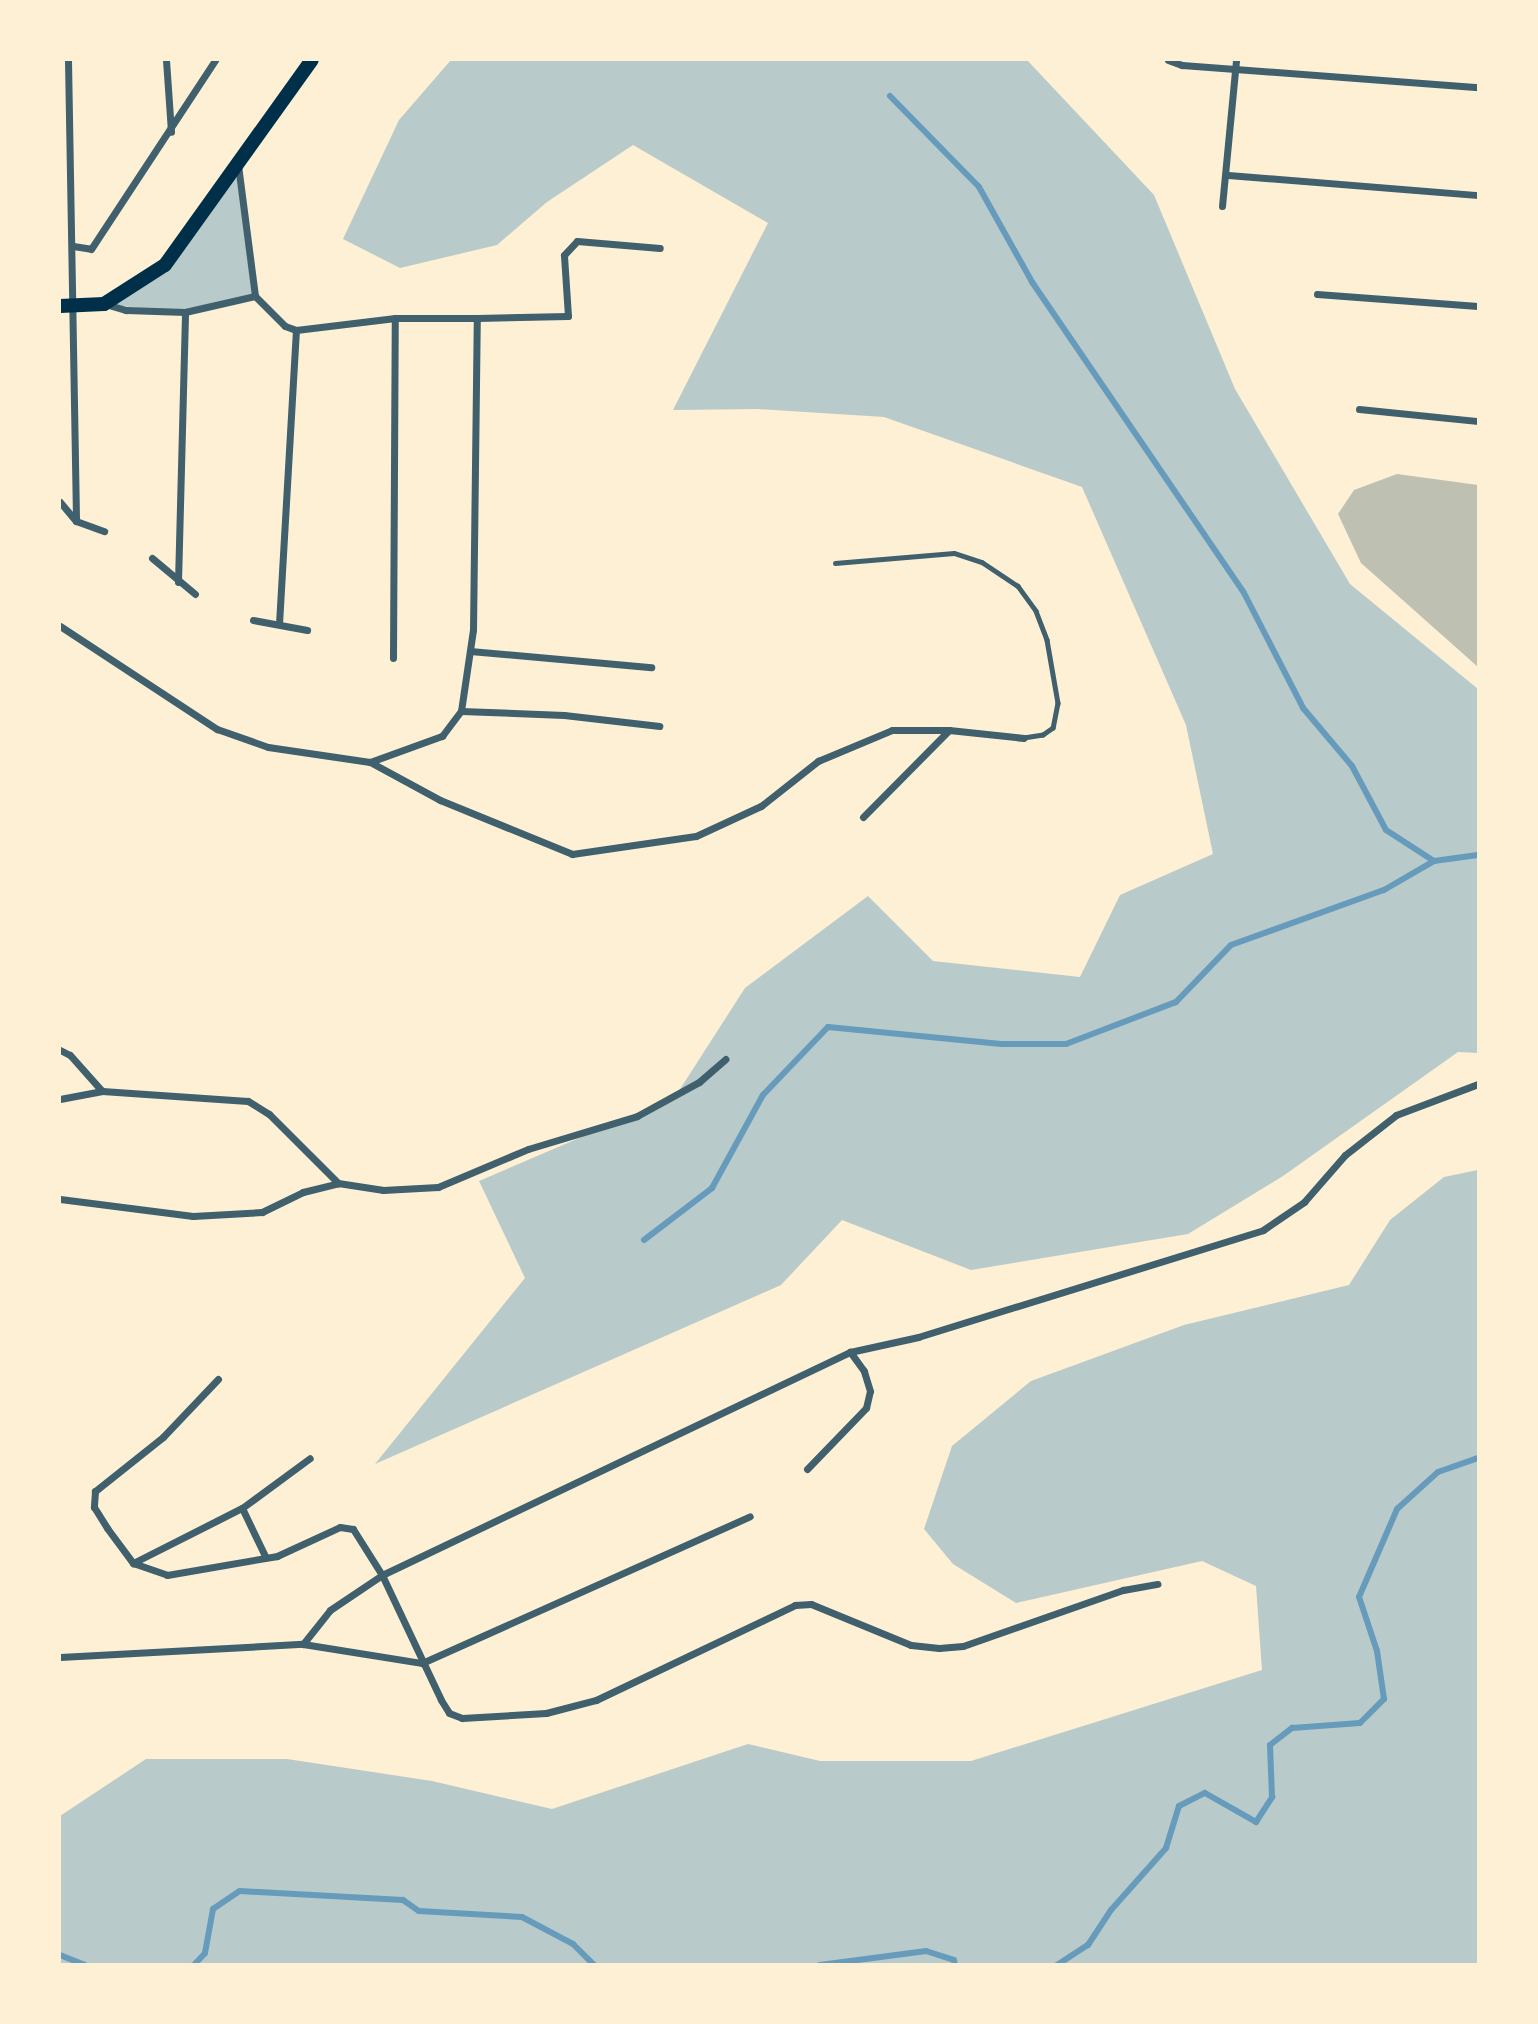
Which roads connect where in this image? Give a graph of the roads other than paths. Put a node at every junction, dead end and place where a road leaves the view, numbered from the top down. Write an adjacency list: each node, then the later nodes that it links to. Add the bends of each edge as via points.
1 (68, 60): 13 (street)
2 (166, 60): 8 (street)
3 (215, 60): 8 (street)
4 (312, 60): 9 (main road)
5 (1168, 60): 6 (street, via 1182,65)
6 (1236, 63): 7 (street); 10 (street)
7 (1479, 88)
8 (171, 132): 13 (street, via 91,249)
9 (238, 164): 16 (street); 17 (main road, via 165,265)
10 (1228, 174): 11 (street); 12 (street)
11 (1479, 195)
12 (1222, 206)
13 (73, 246): 18 (street)
14 (660, 248): 22 (street, via 569,244 564,255 568,316)
15 (1317, 294): 19 (street)
16 (255, 296): 20 (street); 23 (street)
17 (104, 304): 18 (main road); 20 (street, via 126,310)
18 (65, 306): 27 (street)
19 (1479, 306)
20 (185, 312): 31 (street)
21 (395, 318): 22 (street); 23 (street); 38 (street)
22 (477, 318): 37 (street)
23 (296, 330): 34 (street)
24 (1359, 409): 25 (street)
25 (1479, 421)
26 (60, 502): 27 (street)
27 (76, 521): 28 (street)
28 (104, 531)
29 (152, 558): 31 (street)
30 (835, 563): 43 (lane, via 954,553 982,562 1018,586 1036,611 1054,674 1058,719 1043,735)
31 (178, 582): 32 (street)
32 (195, 594)
33 (253, 620): 34 (street)
34 (279, 624): 36 (street)
35 (60, 626): 44 (street, via 217,729 268,747)
36 (307, 630)
37 (470, 651): 39 (street); 40 (street)
38 (393, 658)
39 (651, 667)
40 (461, 711): 41 (street, via 564,715); 44 (street, via 442,736)
41 (659, 726)
42 (949, 730): 43 (street); 44 (street, via 892,730 818,761 761,806 696,836 572,854 440,800); 45 (street)
43 (1024, 738)
44 (370, 762)
45 (863, 817)
46 (60, 1050): 49 (street)
47 (725, 1059): 51 (street, via 699,1082 637,1116 528,1149 438,1187 383,1190)
48 (1479, 1084): 53 (street, via 1396,1115 1345,1155 1304,1202 1263,1230 918,1337)
49 (102, 1091): 50 (street); 51 (street, via 248,1101 269,1114)
50 (60, 1099)
51 (338, 1183): 52 (street, via 303,1192 262,1212 234,1215 193,1216)
52 (60, 1199)
53 (850, 1352): 56 (street, via 864,1371 870,1391 866,1408); 61 (street)
54 (218, 1378): 60 (street, via 163,1437 95,1491 94,1507)
55 (310, 1458): 57 (street)
56 (807, 1469)
57 (242, 1508): 59 (street); 60 (street)
58 (750, 1516): 65 (street)
59 (266, 1558): 60 (street, via 167,1575); 61 (street, via 292,1552 340,1527 353,1528)
60 (133, 1563)
61 (382, 1575): 63 (street, via 330,1610); 65 (street)
62 (1157, 1584): 65 (street, via 1123,1590 963,1646 939,1648 911,1645 811,1604 795,1605 596,1700 546,1713 462,1718 449,1713)
63 (303, 1644): 64 (street); 65 (street)
64 (60, 1657)
65 (422, 1663)

